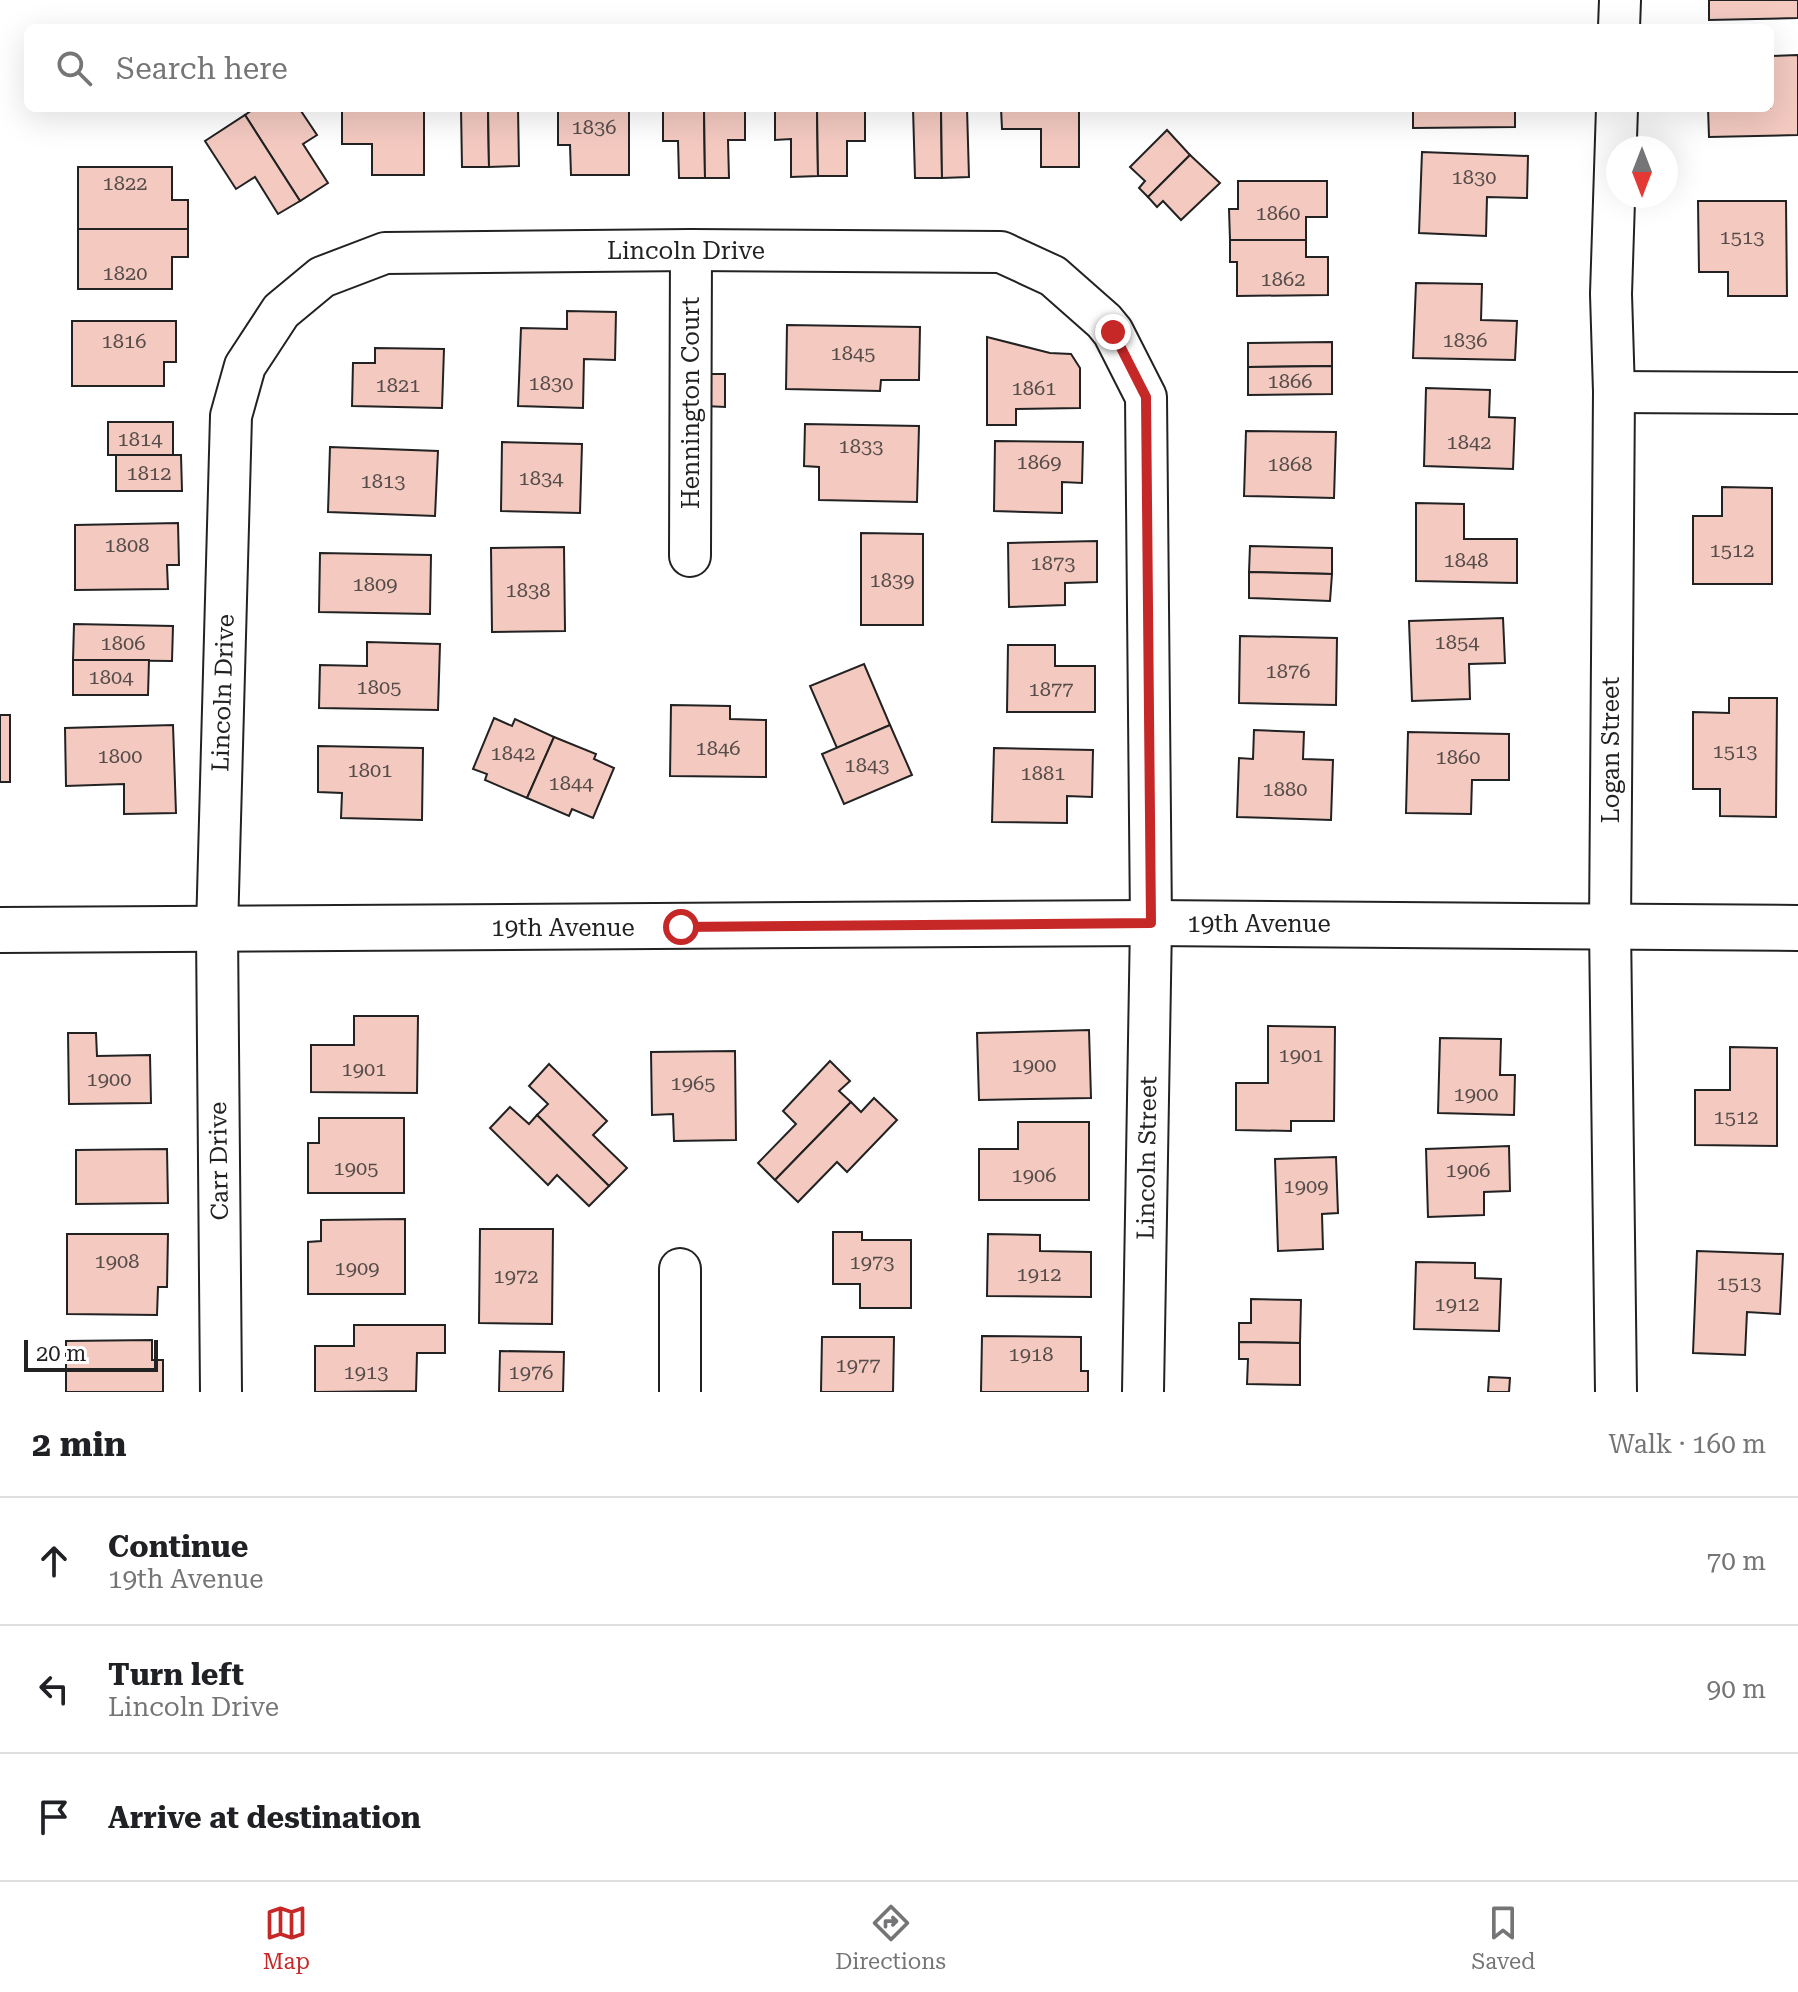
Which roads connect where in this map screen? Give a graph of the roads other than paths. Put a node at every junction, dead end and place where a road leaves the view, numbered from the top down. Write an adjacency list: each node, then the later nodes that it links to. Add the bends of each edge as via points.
1 (1620, 0): 2 (street)
2 (1619, 24)
3 (1617, 112): 5 (street, Logan Street, via 1611,294)
4 (691, 250): 7 (street, Hennington Court); 8 (street, Lincoln Drive, via 1001,252 1053,276 1113,332 1146,397); 12 (street, Lincoln Drive, via 385,253 322,277 281,311 245,366 231,416)
5 (1614, 392): 6 (street); 9 (street, Logan Street)
6 (1798, 393)
7 (690, 556)
8 (1151, 923): 9 (street, 19th Avenue); 12 (street, 19th Avenue); 16 (street, Lincoln Street)
9 (1610, 927): 10 (street, 19th Avenue); 17 (street, Logan Street)
10 (1798, 928)
11 (0, 930): 12 (street, 19th Avenue)
12 (217, 930): 14 (street, Carr Drive)
13 (680, 1269): 15 (street)
14 (221, 1392)
15 (680, 1392)
16 (1143, 1392)
17 (1616, 1392)

